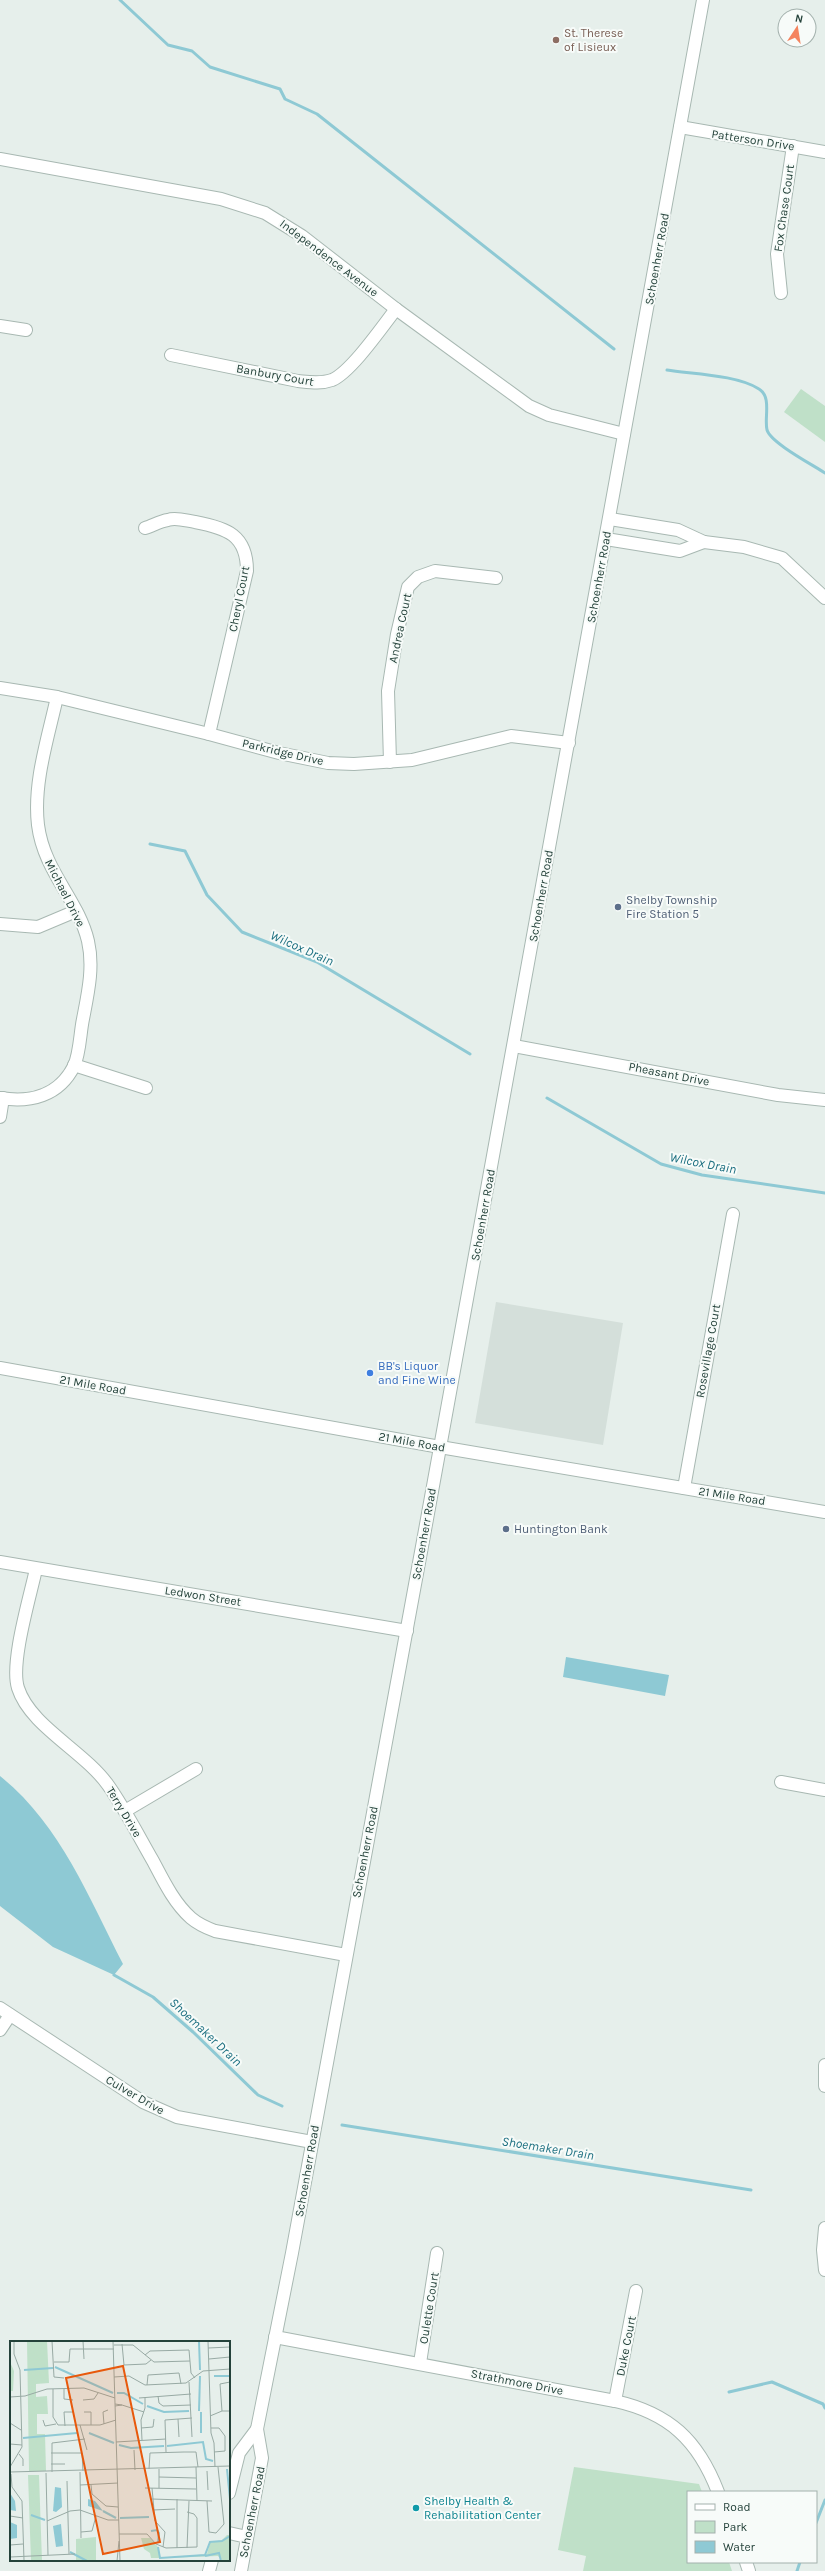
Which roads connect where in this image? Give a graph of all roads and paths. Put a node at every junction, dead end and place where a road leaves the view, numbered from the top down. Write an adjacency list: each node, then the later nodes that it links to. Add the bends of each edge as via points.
1 (703, 0): 2 (street, Schoenherr Road)
2 (680, 128): 3 (street, Patterson Drive); 11 (street, Schoenherr Road)
3 (793, 146): 4 (street, Patterson Drive); 6 (street, Fox Chase Court, via 777,254)
4 (825, 152)
5 (0, 159): 7 (street, Independence Avenue, via 221,199 252,208 277,219 302,236)
6 (781, 294)
7 (396, 309): 10 (street, Banbury Court, via 350,366 331,380 318,383); 11 (street, Independence Avenue, via 529,406 549,415)
8 (0, 326): 9 (street)
9 (26, 330)
10 (171, 355)
11 (624, 434): 12 (street, Schoenherr Road)
12 (610, 519): 14 (street, Schoenherr Road); 15 (street, via 678,530)
13 (145, 528): 20 (street, Cheryl Court, via 169,519 206,524 221,528 236,537 246,554 247,571)
14 (606, 539): 15 (street, via 680,551); 21 (street, Schoenherr Road)
15 (704, 542): 17 (street, via 744,547 782,558)
16 (496, 578): 22 (street, Andrea Court, via 435,571 418,577 408,587 388,691)
17 (825, 598)
18 (0, 688): 19 (street, Parkridge Drive)
19 (57, 697): 20 (street, Parkridge Drive); 23 (street, Michael Drive, via 40,774 38,823 40,838 51,868)
20 (209, 734): 22 (street, Parkridge Drive, via 328,763)
21 (568, 744): 22 (street, Parkridge Drive, via 519,736 502,737 412,760); 25 (street, Schoenherr Road)
22 (390, 762)
23 (76, 912): 24 (street, via 38,927); 26 (street, Michael Drive, via 88,941 90,968 88,995)
24 (0, 924)
25 (514, 1046): 29 (street, Pheasant Drive, via 778,1095); 33 (street, Schoenherr Road)
26 (74, 1065): 27 (street); 28 (street, via 62,1084 50,1093 31,1100)
27 (146, 1088)
28 (2, 1098): 30 (street)
29 (825, 1100)
30 (0, 1117)
31 (733, 1214): 34 (street, Rosevillage Court)
32 (0, 1368): 33 (street, 21 Mile Road)
33 (440, 1447): 34 (street, 21 Mile Road); 38 (street, Schoenherr Road)
34 (684, 1488): 35 (street, 21 Mile Road)
35 (825, 1512)
36 (0, 1562): 37 (street, Ledwon Street)
37 (36, 1569): 38 (street, Ledwon Street); 42 (street, Terry Drive, via 18,1658 18,1688 29,1709 59,1738 88,1760)
38 (407, 1631): 43 (street, Schoenherr Road)
39 (196, 1769): 42 (street)
40 (781, 1782): 41 (street)
41 (825, 1790)
42 (125, 1811): 43 (street, Terry Drive, via 174,1898 198,1923 215,1931)
43 (346, 1955): 48 (street, Schoenherr Road)
44 (5, 2012): 45 (street); 48 (street, Culver Drive, via 158,2110 191,2120)
45 (0, 2030)
46 (825, 2065): 47 (street)
47 (825, 2086)
48 (312, 2142): 53 (street, Schoenherr Road)
49 (825, 2228): 51 (street)
50 (437, 2253): 54 (street, Oulette Court)
51 (825, 2270)
52 (636, 2291): 55 (street, Duke Court)
53 (275, 2337): 54 (street, Strathmore Drive); 56 (street, Schoenherr Road)
54 (420, 2363): 55 (street, Strathmore Drive)
55 (615, 2401): 58 (street, Strathmore Drive, via 648,2410 674,2425 702,2458)
56 (257, 2429): 57 (street, Schoenherr Road, via 239,2453); 60 (street, Schoenherr Road, via 262,2458)
57 (230, 2489)
58 (718, 2491)
59 (230, 2533): 60 (street)
60 (247, 2537): 63 (street, Schoenherr Road)
61 (212, 2561): 62 (street)
62 (209, 2571)
63 (241, 2571)

